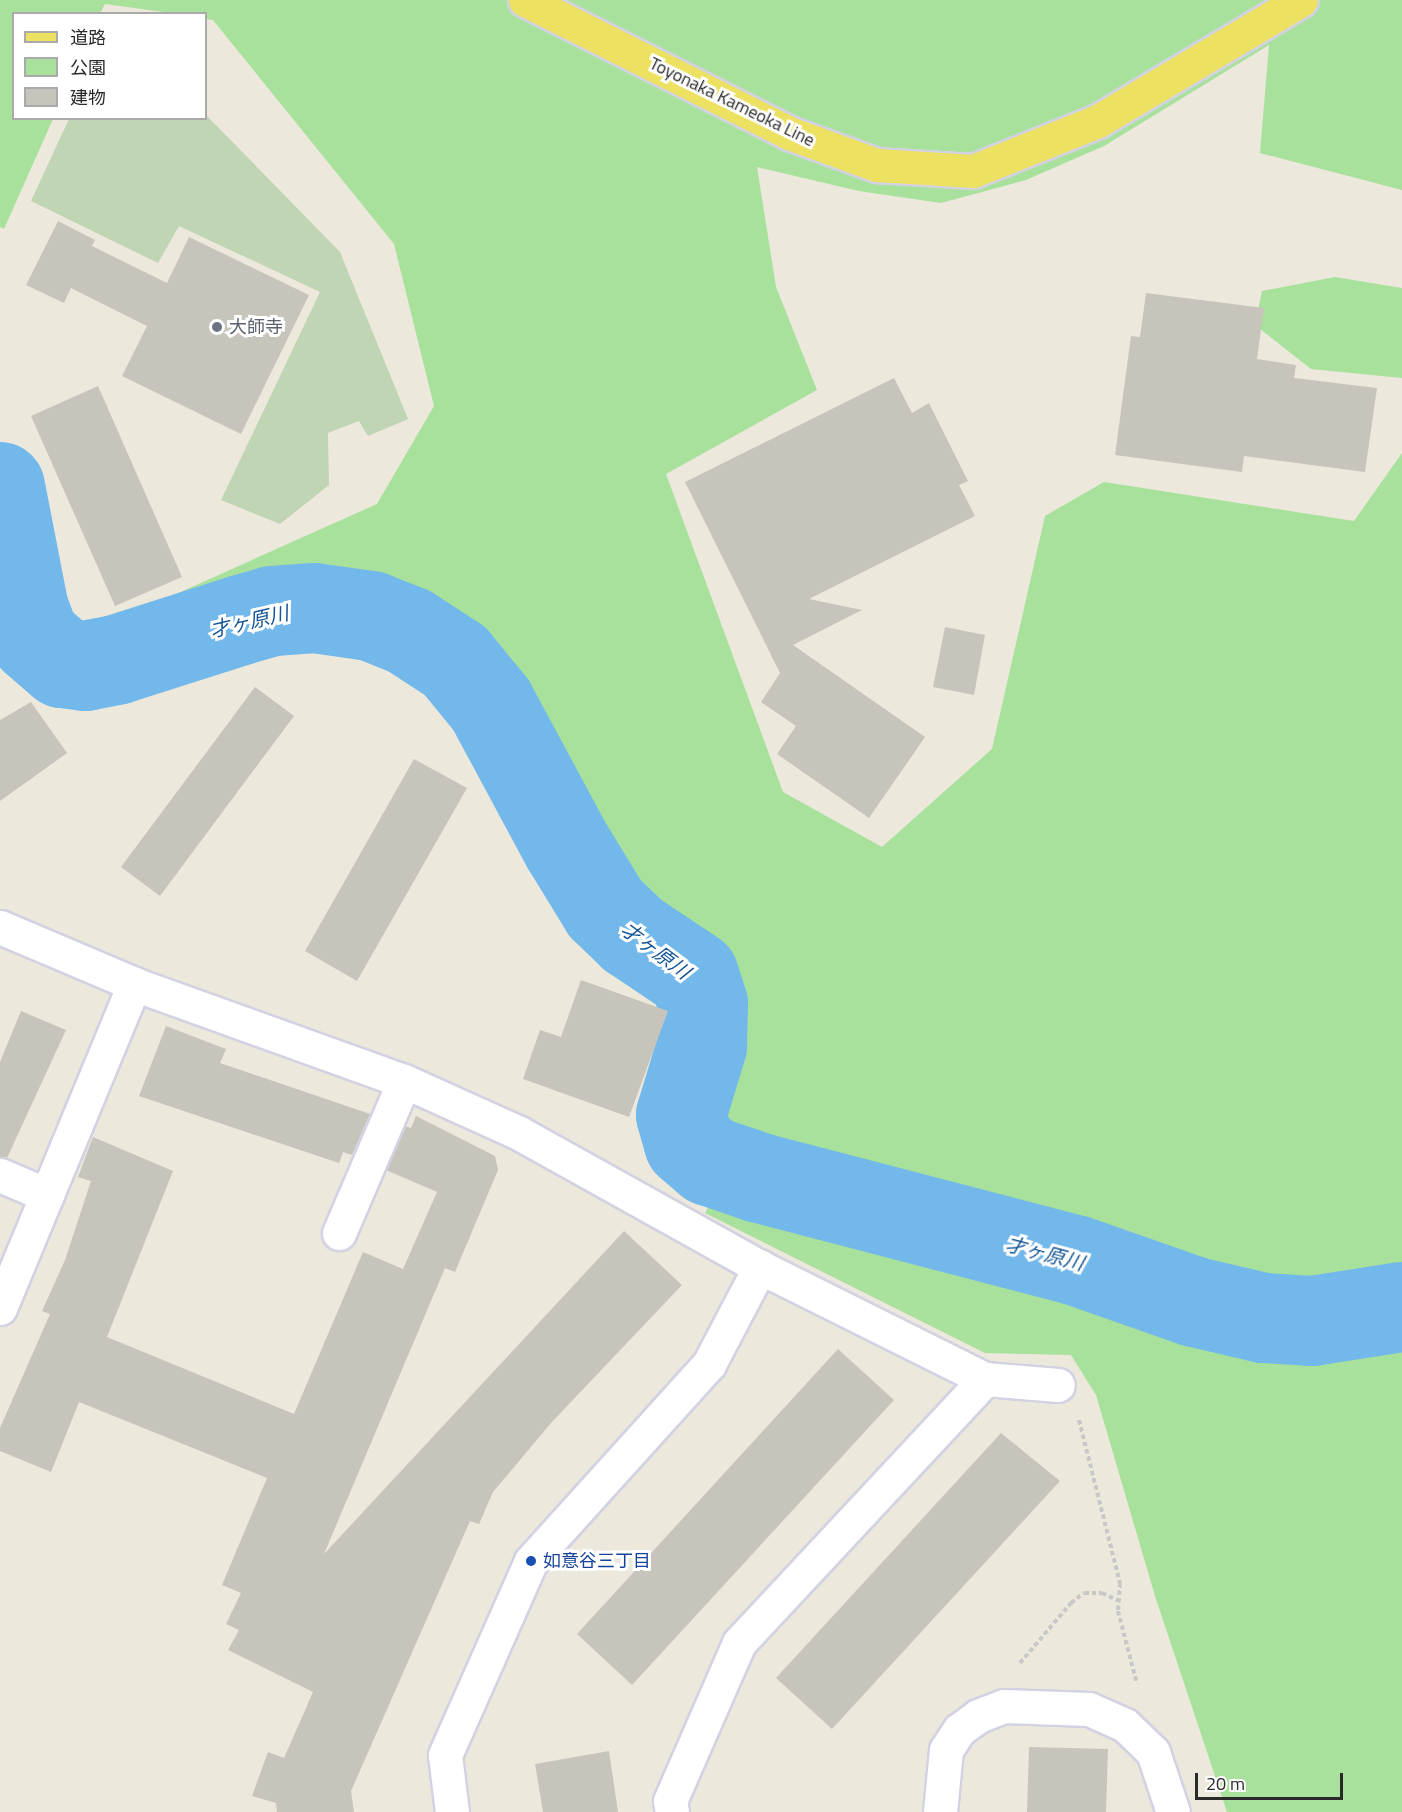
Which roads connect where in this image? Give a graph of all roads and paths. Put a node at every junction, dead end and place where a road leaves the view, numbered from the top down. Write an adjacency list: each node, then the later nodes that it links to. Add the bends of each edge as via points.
1 (525, 0): 2 (main road, Toyonaka Kameoka Line, via 789,133 877,165 973,171 1098,122)
2 (1301, 0)
3 (0, 927): 4 (street)
4 (134, 984): 5 (street); 7 (street)
5 (404, 1081): 8 (street); 9 (street, via 519,1133)
6 (0, 1175): 7 (street)
7 (47, 1194): 10 (street)
8 (339, 1233)
9 (760, 1267): 11 (street); 16 (street, via 709,1364 531,1561 445,1755)
10 (0, 1308)
11 (986, 1379): 12 (street); 17 (street, via 739,1643 670,1801)
12 (1058, 1385): 13 (path, via 1076,1406 1120,1583)
13 (1119, 1601): 14 (path, via 1102,1593 1084,1593 1071,1603 1011,1674 1004,1689); 15 (path, via 1118,1611 1140,1698 1139,1713)
14 (1004, 1706): 15 (street, via 1089,1709); 18 (street, via 978,1716 959,1730 946,1750)
15 (1130, 1731): 19 (street, via 1153,1752)
16 (452, 1812)
17 (672, 1812)
18 (940, 1812)
19 (1173, 1812)

